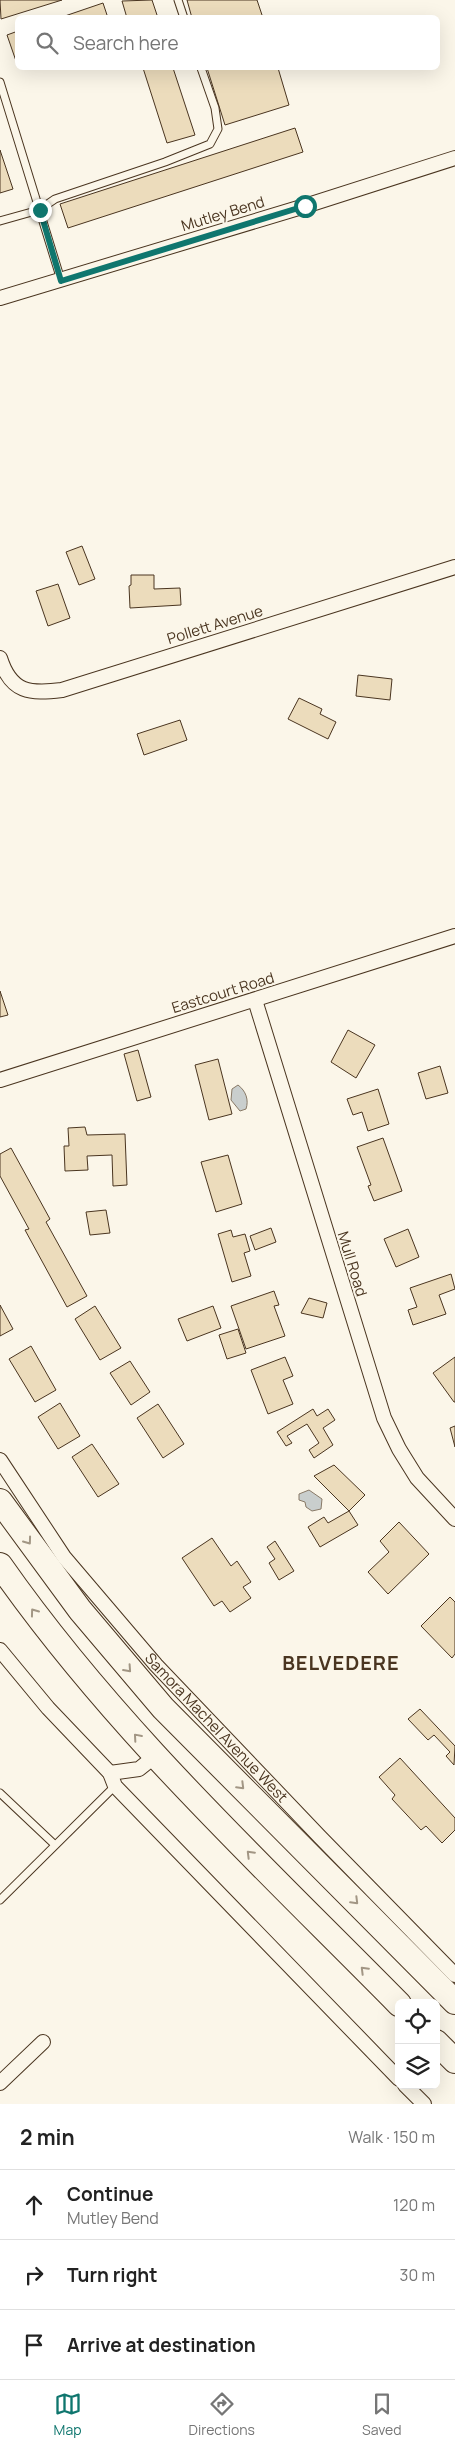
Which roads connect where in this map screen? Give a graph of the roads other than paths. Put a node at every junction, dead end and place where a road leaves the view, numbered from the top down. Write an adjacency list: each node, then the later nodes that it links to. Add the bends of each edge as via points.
1 (178, 0): 2 (lane)
2 (183, 15)
3 (202, 70): 6 (lane, via 215,108 218,129 210,144 55,199)
4 (0, 82): 6 (lane)
5 (455, 158): 8 (street, Mutley Bend)
6 (40, 210): 7 (lane); 8 (lane)
7 (0, 221)
8 (61, 281): 9 (street, Mutley Bend)
9 (0, 298)
10 (455, 567): 11 (street, Pollett Avenue, via 62,690 25,691 11,681)
11 (0, 658)
12 (455, 936): 13 (street, Eastcourt Road)
13 (254, 1000): 14 (street, Eastcourt Road); 17 (street, Mull Road, via 384,1418 417,1478)
14 (0, 1080)
15 (0, 1460): 25 (street, Samora Machel Avenue West, via 64,1557 156,1665)
16 (0, 1501): 27 (highway, Samora Machel Avenue West, one-way to 27, via 80,1610 163,1708)
17 (455, 1519)
18 (0, 1565): 20 (highway, one-way to 18, via 53,1638)
19 (0, 1650): 21 (street)
20 (154, 1757): 21 (street, via 139,1769); 26 (highway, one-way to 20)
21 (112, 1779): 23 (lane); 31 (street)
22 (0, 1793): 23 (lane)
23 (54, 1844): 24 (lane)
24 (0, 1900)
25 (455, 1975)
26 (395, 2000)
27 (455, 2002)
28 (43, 2042): 32 (street)
29 (438, 2044): 30 (highway)
30 (455, 2061)
31 (395, 2075)
32 (0, 2083)
33 (409, 2089): 34 (street)
34 (424, 2104)

